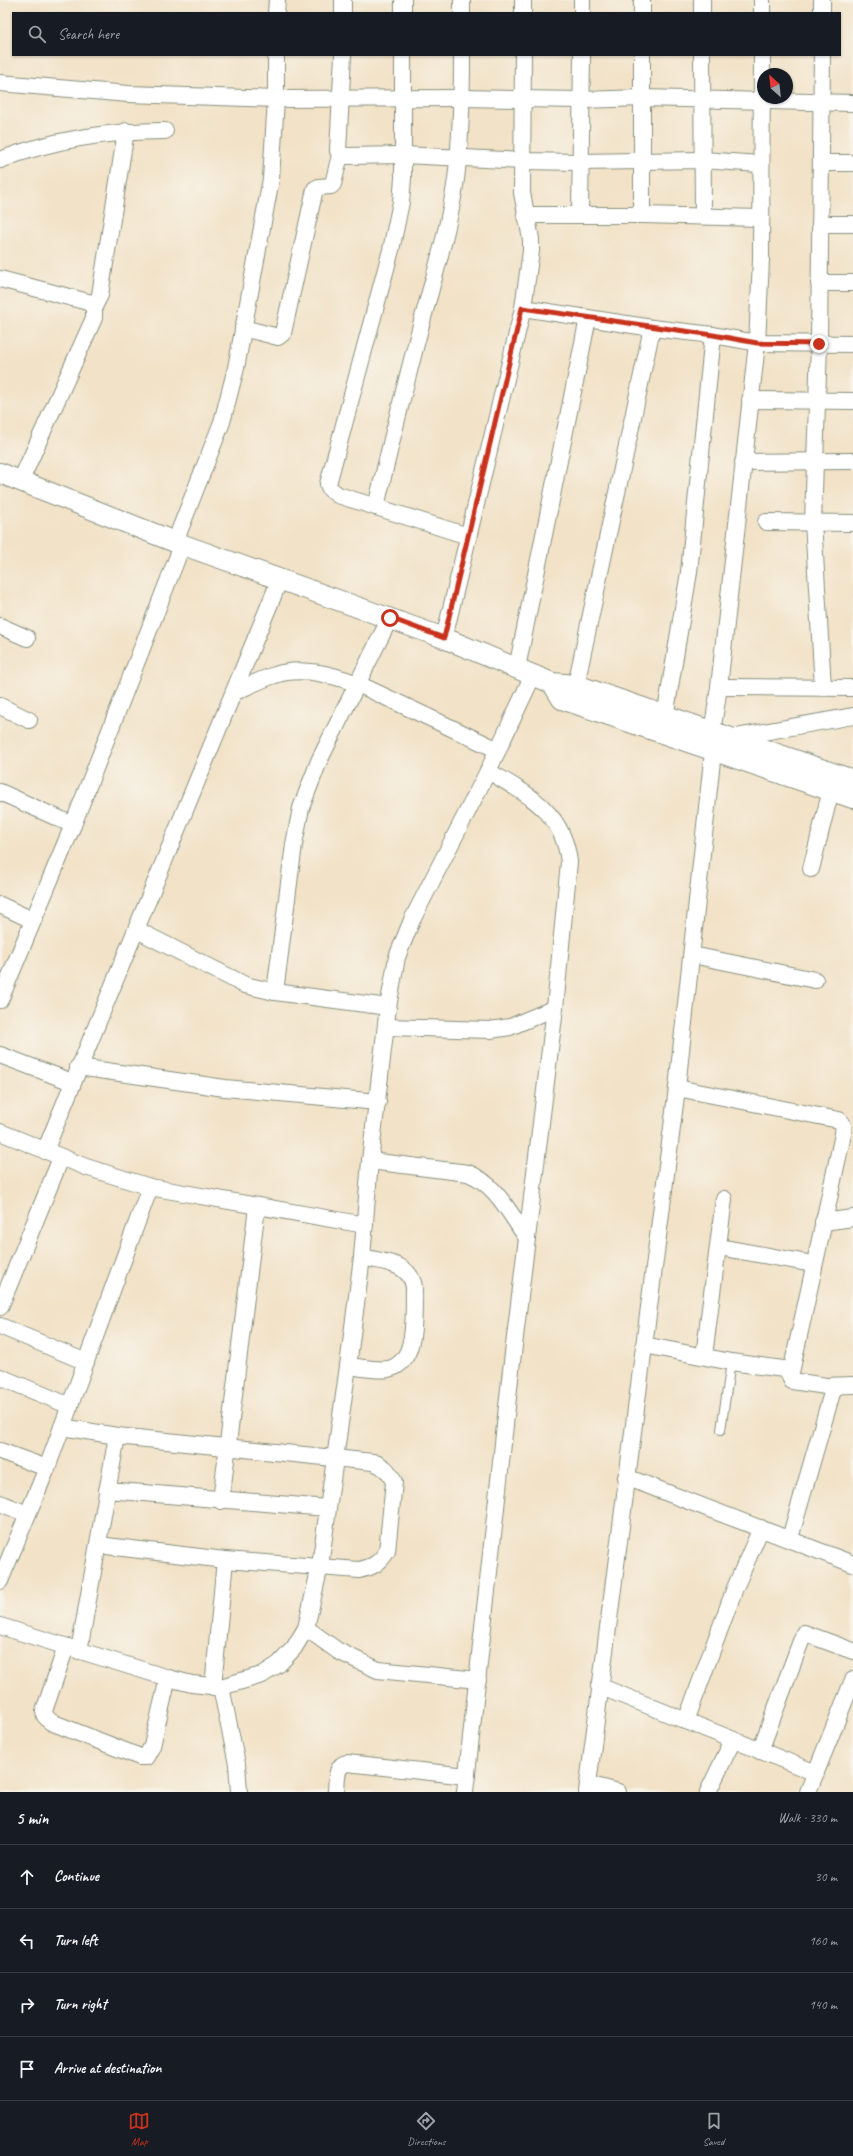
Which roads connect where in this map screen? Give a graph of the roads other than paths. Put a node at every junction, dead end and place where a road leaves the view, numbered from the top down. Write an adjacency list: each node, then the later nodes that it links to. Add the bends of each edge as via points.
1 (276, 0): 11 (street)
2 (343, 0): 12 (street)
3 (403, 0): 13 (street)
4 (462, 0): 14 (street)
5 (523, 0): 15 (street)
6 (582, 0): 16 (street)
7 (642, 0): 17 (street)
8 (702, 0): 18 (street)
9 (762, 0): 19 (street)
10 (822, 0): 20 (street)
11 (276, 12)
12 (343, 12)
13 (403, 12)
14 (462, 12)
15 (523, 12)
16 (582, 12)
17 (642, 12)
18 (702, 12)
19 (762, 12)
20 (822, 12)
21 (276, 56): 35 (street)
22 (342, 56): 38 (street)
23 (403, 56): 36 (street)
24 (462, 56): 33 (street)
25 (522, 56): 37 (street)
26 (582, 56): 39 (street)
27 (642, 56): 34 (street)
28 (702, 56): 40 (street)
29 (762, 56): 31 (street)
30 (822, 56): 43 (street)
31 (762, 68)
32 (0, 83): 35 (street, via 128,94)
33 (462, 98): 36 (street); 37 (street); 50 (street)
34 (642, 98): 39 (street); 40 (street); 55 (street)
35 (276, 99): 38 (street); 72 (street, via 271,179)
36 (403, 99): 38 (street); 49 (street)
37 (523, 99): 39 (street); 53 (street)
38 (341, 100): 48 (street, via 338,151)
39 (582, 100): 54 (street)
40 (701, 100): 41 (street); 52 (street)
41 (757, 102)
42 (793, 102): 43 (street)
43 (821, 102): 44 (street); 56 (street)
44 (853, 103)
45 (761, 104): 58 (street)
46 (126, 131): 47 (street); 51 (street, via 52,142); 69 (street, via 100,295)
47 (165, 131)
48 (340, 154): 49 (street); 72 (street, via 333,184 315,189 283,333 278,337)
49 (403, 155): 50 (street); 86 (street, via 401,202 328,484 330,490 338,495)
50 (458, 156): 53 (street); 86 (street, via 453,197 440,255)
51 (0, 160)
52 (702, 160): 55 (street); 58 (street); 62 (street)
53 (523, 161): 54 (street); 60 (street, via 522,193)
54 (580, 162): 55 (street); 59 (street)
55 (641, 162): 61 (street)
56 (821, 163): 57 (street); 64 (street)
57 (853, 163)
58 (760, 164): 63 (street)
59 (580, 214): 60 (street); 61 (street)
60 (525, 215): 70 (street, via 531,251)
61 (642, 215): 62 (street)
62 (703, 216): 63 (street)
63 (760, 218): 75 (street, via 761,260)
64 (820, 224): 65 (street); 67 (street)
65 (853, 224)
66 (0, 279): 69 (street, via 88,302)
67 (819, 283): 68 (street); 76 (street)
68 (853, 283)
69 (94, 307): 85 (street, via 94,318)
70 (522, 308): 71 (street); 90 (street)
71 (588, 318): 73 (street); 97 (street)
72 (243, 328): 91 (street, via 222,422)
73 (652, 328): 74 (street); 100 (street)
74 (713, 335): 75 (street); 107 (street, via 689,572)
75 (757, 343): 76 (street); 78 (street)
76 (819, 344): 77 (street); 79 (street)
77 (853, 344)
78 (750, 400): 79 (street); 82 (street)
79 (817, 400): 80 (street); 83 (street)
80 (853, 401)
81 (853, 461): 83 (street)
82 (743, 462): 83 (street); 101 (street)
83 (816, 462): 88 (street)
84 (0, 473): 85 (street)
85 (21, 480): 91 (street)
86 (376, 507): 90 (street)
87 (766, 522): 88 (street)
88 (813, 522): 89 (street); 102 (street)
89 (853, 523)
90 (468, 536): 96 (street)
91 (179, 542): 92 (street); 116 (street)
92 (280, 579): 93 (street); 104 (street)
93 (390, 618): 96 (street); 99 (street)
94 (0, 626): 95 (street)
95 (27, 638)
96 (444, 638): 97 (street)
97 (525, 672): 98 (street); 110 (street)
98 (552, 683): 100 (street); 109 (street, via 562,699)
99 (358, 684): 104 (street, via 335,676 305,672 276,674); 110 (street); 124 (street, via 319,762 301,808)
100 (576, 684): 107 (street)
101 (719, 687): 102 (street); 109 (street)
102 (822, 687): 103 (street)
103 (853, 688)
104 (235, 692): 120 (street)
105 (0, 706): 108 (street)
106 (853, 716): 109 (street)
107 (665, 717): 109 (street)
108 (29, 720)
109 (718, 741): 112 (street); 113 (street); 121 (street)
110 (498, 750): 111 (street)
111 (488, 771): 126 (street, via 403,939); 127 (street, via 534,799 549,812 562,831 567,846 569,862)
112 (853, 780)
113 (831, 790): 115 (street); 117 (street)
114 (0, 792): 116 (street)
115 (853, 798)
116 (73, 825): 119 (street)
117 (811, 869)
118 (0, 905): 119 (street)
119 (32, 920): 122 (street)
120 (137, 930): 124 (street, via 245,985); 130 (street)
121 (692, 955): 123 (street); 132 (street)
122 (5, 974): 125 (street)
123 (816, 980)
124 (275, 992): 126 (street)
125 (0, 1000)
126 (388, 1007): 128 (street)
127 (555, 1008): 128 (street, via 510,1027 490,1030); 145 (street)
128 (387, 1027): 133 (street)
129 (0, 1055): 131 (street)
130 (78, 1067): 131 (street); 133 (street, via 225,1088)
131 (72, 1082): 136 (street)
132 (677, 1088): 135 (street, via 839,1120); 151 (street)
133 (378, 1102): 138 (street)
134 (0, 1132): 136 (street)
135 (847, 1139): 143 (street)
136 (45, 1151): 137 (street)
137 (61, 1158): 139 (street); 149 (street)
138 (370, 1161): 144 (street); 145 (street, via 468,1172 481,1178 492,1188)
139 (150, 1187): 141 (street); 153 (street)
140 (724, 1199): 146 (street)
141 (257, 1207): 144 (street); 164 (street)
142 (853, 1218): 143 (street)
143 (823, 1222): 148 (street)
144 (365, 1225): 147 (street)
145 (527, 1238): 187 (street)
146 (719, 1247): 148 (street); 152 (street)
147 (362, 1257): 155 (street); 155 (street, via 397,1266 413,1278 410,1347 400,1364 388,1369)
148 (813, 1264): 156 (street)
149 (0, 1307)
150 (0, 1326): 153 (street)
151 (644, 1345): 152 (street); 168 (street)
152 (704, 1356): 154 (street)
153 (86, 1362): 160 (street)
154 (731, 1362): 156 (street); 162 (lane)
155 (348, 1366): 166 (street)
156 (791, 1370): 159 (street, via 792,1381)
157 (0, 1377): 160 (street)
158 (853, 1385): 159 (street)
159 (834, 1386): 175 (street)
160 (70, 1406): 161 (street)
161 (62, 1427): 163 (street); 167 (street)
162 (721, 1430)
163 (117, 1436): 164 (street); 169 (street)
164 (227, 1447): 166 (street); 170 (street)
165 (0, 1451): 167 (street)
166 (334, 1459): 172 (street); 180 (street, via 373,1462 390,1472 394,1482 387,1551 381,1561 359,1570)
167 (47, 1468): 173 (street)
168 (626, 1477): 174 (street); 189 (street)
169 (107, 1490): 170 (street); 176 (street)
170 (221, 1501): 172 (street)
171 (0, 1504): 173 (street)
172 (327, 1508): 180 (street)
173 (28, 1514): 178 (street)
174 (761, 1528): 175 (street); 191 (street)
175 (790, 1538): 179 (street)
176 (98, 1545): 177 (street); 184 (street)
177 (225, 1560): 180 (street); 190 (street)
178 (4, 1561): 181 (street)
179 (853, 1564)
180 (320, 1566): 183 (street)
181 (0, 1581)
182 (0, 1626): 184 (street)
183 (306, 1628): 187 (street, via 338,1651 378,1670); 190 (street, via 294,1648 279,1664 262,1675)
184 (72, 1649): 186 (street); 186 (street, via 44,1711 46,1716 51,1722 140,1757 146,1757 152,1746)
185 (853, 1651): 193 (street, via 804,1634)
186 (168, 1678): 190 (street)
187 (478, 1680): 195 (street)
188 (853, 1680): 194 (street)
189 (599, 1686): 191 (street); 196 (street)
190 (217, 1687): 197 (street, via 237,1764)
191 (686, 1721): 192 (street)
192 (734, 1740): 193 (street); 200 (street)
193 (760, 1751): 194 (street)
194 (816, 1773): 201 (street)
195 (466, 1784): 198 (street, via 347,1763 338,1768)
196 (588, 1788): 199 (street)
197 (239, 1792)
198 (336, 1792)
199 (618, 1792)
200 (708, 1792)
201 (808, 1792)

